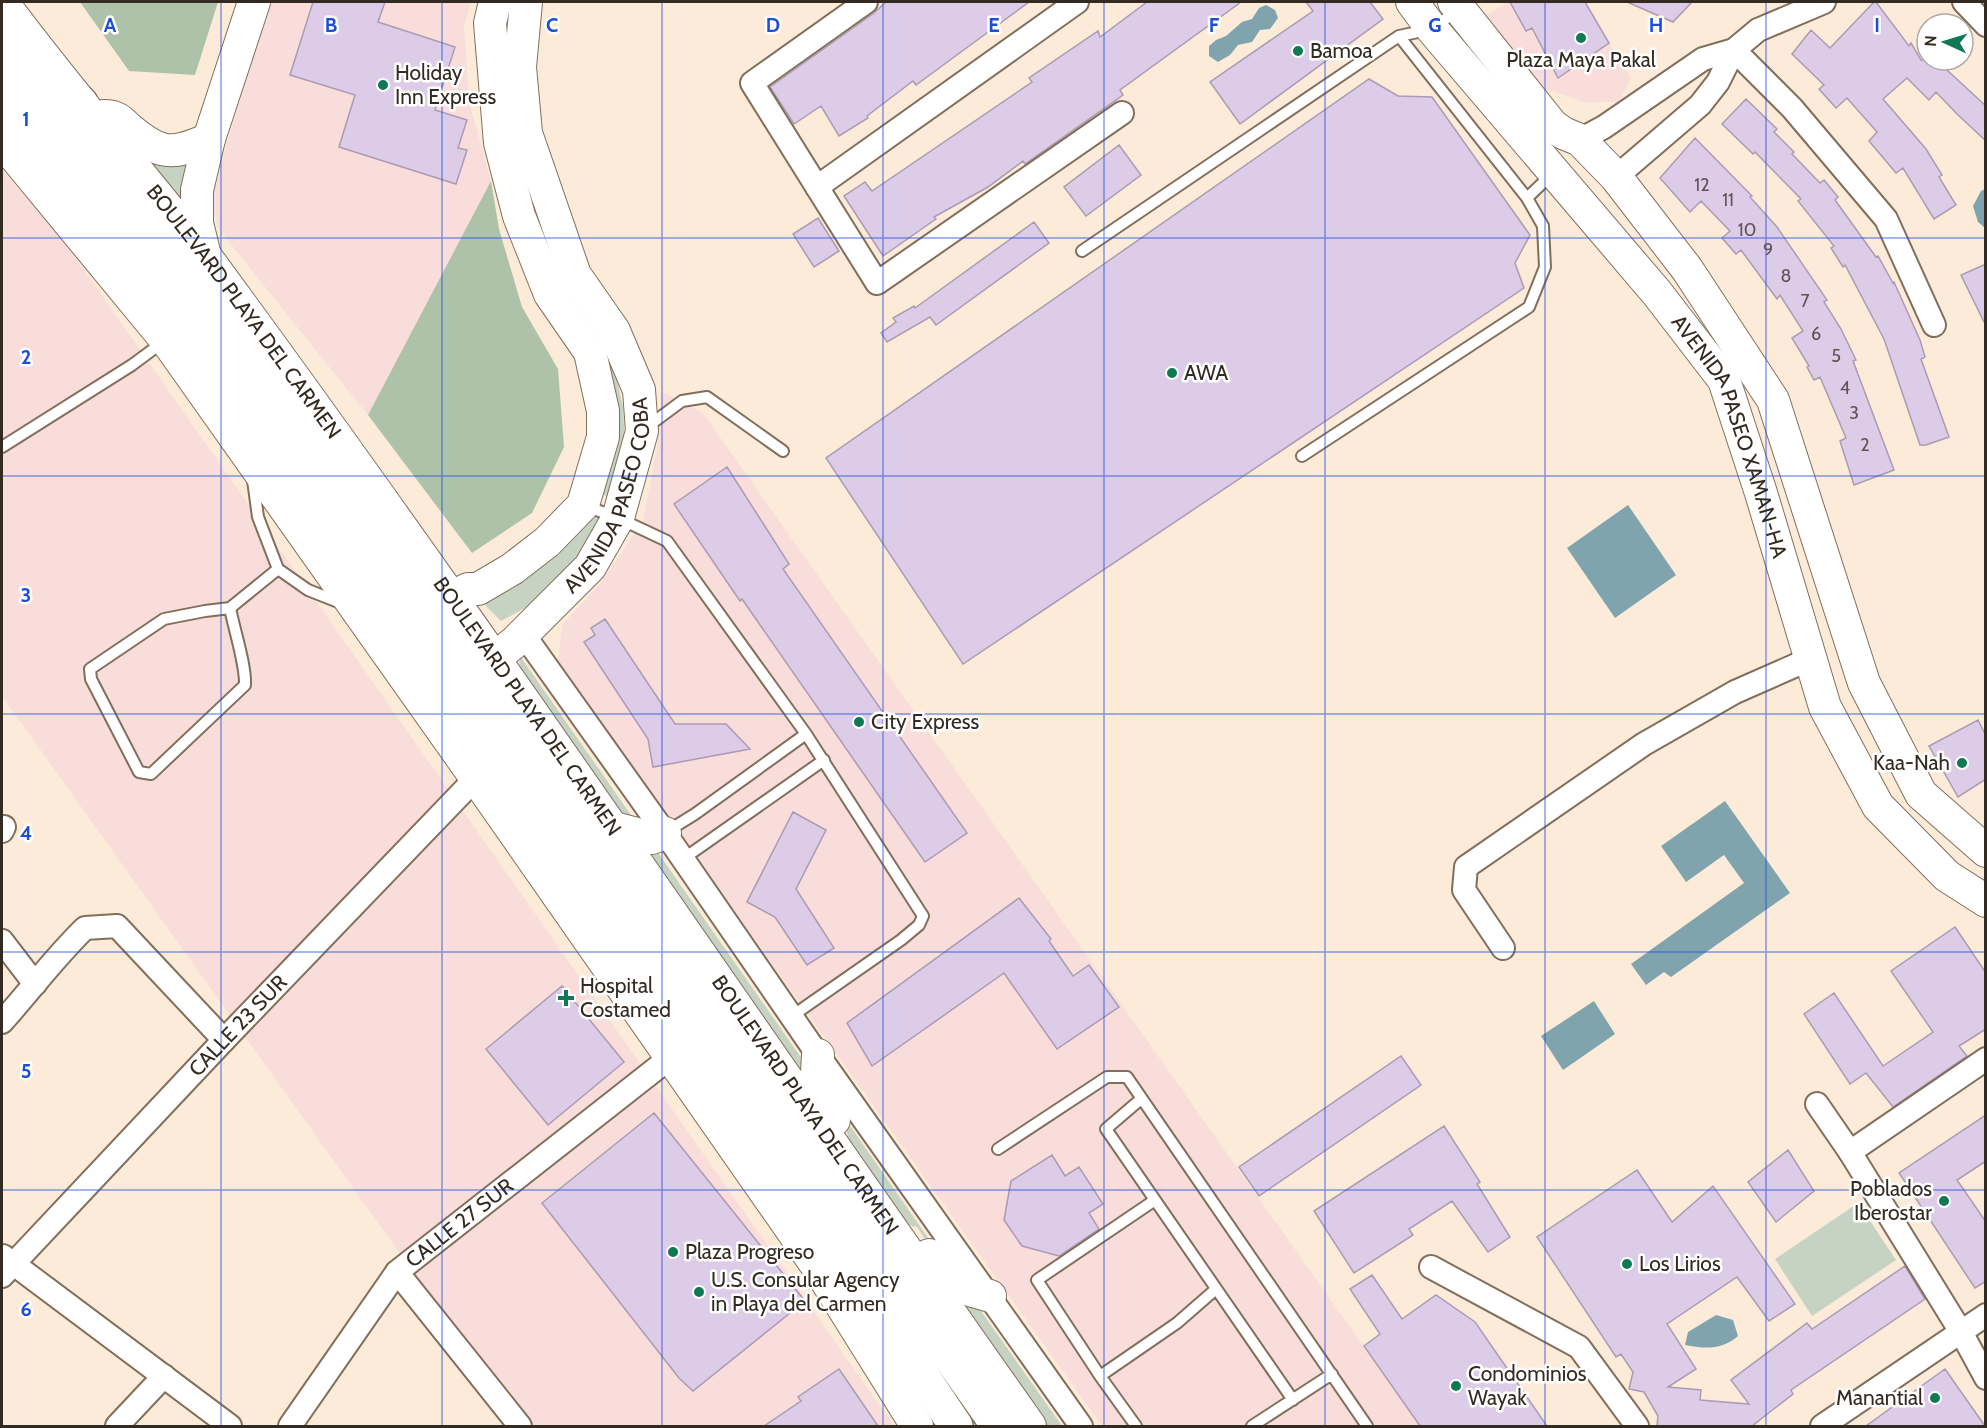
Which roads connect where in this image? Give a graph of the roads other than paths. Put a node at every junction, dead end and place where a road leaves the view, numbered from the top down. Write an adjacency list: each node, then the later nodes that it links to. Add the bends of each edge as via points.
1 (2, 2): 18 (main road, BOULEVARD PLAYA DEL CARMEN)
2 (254, 2): 20 (main road)
3 (495, 2): 27 (main road, AVENIDA PASEO COBA, via 490,23 500,143)
4 (525, 2): 28 (main road, AVENIDA PASEO COBA, via 520,67 526,133)
5 (866, 2): 25 (street, via 752,83)
6 (1077, 2): 25 (street)
7 (1412, 2): 12 (main road, AVENIDA PASEO XAMAN-HA)
8 (1824, 2): 15 (street, via 1758,30)
9 (1964, 2): 11 (street)
10 (1457, 5): 12 (lane); 21 (main road, AVENIDA PASEO XAMAN-HA, via 1552,124)
11 (1986, 25)
12 (1432, 29): 14 (lane); 23 (main road, AVENIDA PASEO XAMAN-HA)
13 (2, 34): 18 (highway)
14 (1398, 36): 26 (lane); 29 (lane)
15 (1734, 50): 21 (street, via 1703,59); 24 (street, via 1718,82 1700,105); 33 (street, via 1792,108 1887,219)
16 (2, 56): 90 (highway, via 171,257 387,555)
17 (2, 99): 89 (highway, via 138,261 253,415 853,1272)
18 (87, 109): 20 (main road, via 115,116 146,143 171,152); 30 (main road, BOULEVARD PLAYA DEL CARMEN)
19 (1122, 112): 25 (street, via 877,283)
20 (210, 140): 30 (main road, via 197,190 197,223)
21 (1580, 140): 24 (main road, AVENIDA PASEO XAMAN-HA)
22 (2, 141): 34 (main road)
23 (1554, 172): 26 (lane); 32 (main road, AVENIDA PASEO XAMAN-HA)
24 (1616, 177): 31 (main road, AVENIDA PASEO XAMAN-HA)
25 (817, 187)
26 (1527, 198): 38 (lane, via 1543,226 1545,267 1529,307)
27 (519, 216): 28 (main road, via 536,210); 40 (main road, AVENIDA PASEO COBA, via 550,294 590,351 603,411 603,437)
28 (556, 218): 35 (main road, AVENIDA PASEO COBA, via 575,275 614,331 639,390)
29 (1082, 251)
30 (205, 256): 43 (main road, BOULEVARD PLAYA DEL CARMEN)
31 (1687, 268): 32 (main road); 53 (main road, AVENIDA PASEO XAMAN-HA, via 1773,400 1863,683 1921,794)
32 (1657, 293): 47 (main road, AVENIDA PASEO XAMAN-HA, via 1724,380)
33 (1934, 325)
34 (165, 340): 36 (lane); 39 (main road)
35 (642, 431): 37 (lane, via 682,402 707,397); 41 (main road, AVENIDA PASEO COBA)
36 (2, 447)
37 (783, 451)
38 (1302, 456)
39 (251, 460): 42 (lane, via 258,518); 45 (main road)
40 (583, 505): 41 (lane); 43 (main road, AVENIDA PASEO COBA, via 547,542 512,569 478,589)
41 (618, 518): 46 (main road, AVENIDA PASEO COBA, via 590,567); 48 (lane, via 667,541)
42 (278, 569): 44 (lane); 45 (lane, via 308,590)
43 (452, 597): 46 (main road, BOULEVARD PLAYA DEL CARMEN)
44 (230, 608): 44 (lane, via 246,672 245,685 152,774 139,772 91,679 90,669 164,619)
45 (355, 609): 50 (main road)
46 (505, 650): 51 (main road, BOULEVARD PLAYA DEL CARMEN); 52 (street, via 529,642)
47 (1810, 658): 55 (main road, AVENIDA PASEO XAMAN-HA, via 1825,707 1878,806 1947,876); 57 (street, via 1735,692 1644,744 1466,867 1464,890)
48 (806, 734): 49 (lane); 52 (lane)
49 (824, 760): 54 (lane); 59 (lane, via 923,916 901,940)
50 (476, 778): 61 (street, CALLE 23 SUR); 63 (main road)
51 (610, 827): 52 (main road, via 652,838); 69 (main road, BOULEVARD PLAYA DEL CARMEN)
52 (665, 833): 54 (street)
53 (1986, 851)
54 (683, 859): 59 (street)
55 (1986, 901)
56 (2, 941): 58 (street)
57 (1503, 948)
58 (35, 984): 60 (street); 61 (street, via 85,928 117,926)
59 (792, 1016): 62 (street)
60 (2, 1022)
61 (224, 1040): 72 (street, CALLE 23 SUR)
62 (818, 1055): 69 (main road, via 816,1091 837,1125); 76 (street)
63 (671, 1057): 74 (street, CALLE 27 SUR); 88 (main road, via 819,1269)
64 (1986, 1059): 68 (street)
65 (1142, 1099): 67 (lane, via 1127,1077 1107,1077); 70 (lane, via 1106,1129); 79 (lane)
66 (1817, 1104): 68 (street)
67 (998, 1149)
68 (1850, 1152): 78 (street)
69 (838, 1153): 71 (main road, BOULEVARD PLAYA DEL CARMEN)
70 (1155, 1200): 75 (lane); 81 (lane, via 1037,1281)
71 (886, 1224): 76 (main road, via 914,1235 950,1284); 91 (main road, BOULEVARD PLAYA DEL CARMEN)
72 (5, 1265): 80 (street)
73 (1431, 1267): 96 (street, via 1579,1347)
74 (397, 1272): 86 (street, CALLE 27 SUR); 87 (street)
75 (1216, 1289): 81 (lane, via 1177,1323); 83 (lane)
76 (990, 1296): 92 (street)
77 (1986, 1315): 78 (street)
78 (1961, 1332): 82 (street); 97 (street)
79 (1332, 1374): 83 (lane); 95 (lane)
80 (164, 1376): 84 (street); 85 (street)
81 (1100, 1376): 93 (lane)
82 (1986, 1378)
83 (1293, 1400): 94 (lane)
84 (117, 1426)
85 (230, 1426)
86 (290, 1426)
87 (520, 1426)
88 (917, 1426)
89 (956, 1426)
90 (998, 1426)
91 (1030, 1426)
92 (1082, 1426)
93 (1136, 1426)
94 (1252, 1426)
95 (1367, 1426)
96 (1637, 1426)
97 (1822, 1426)

